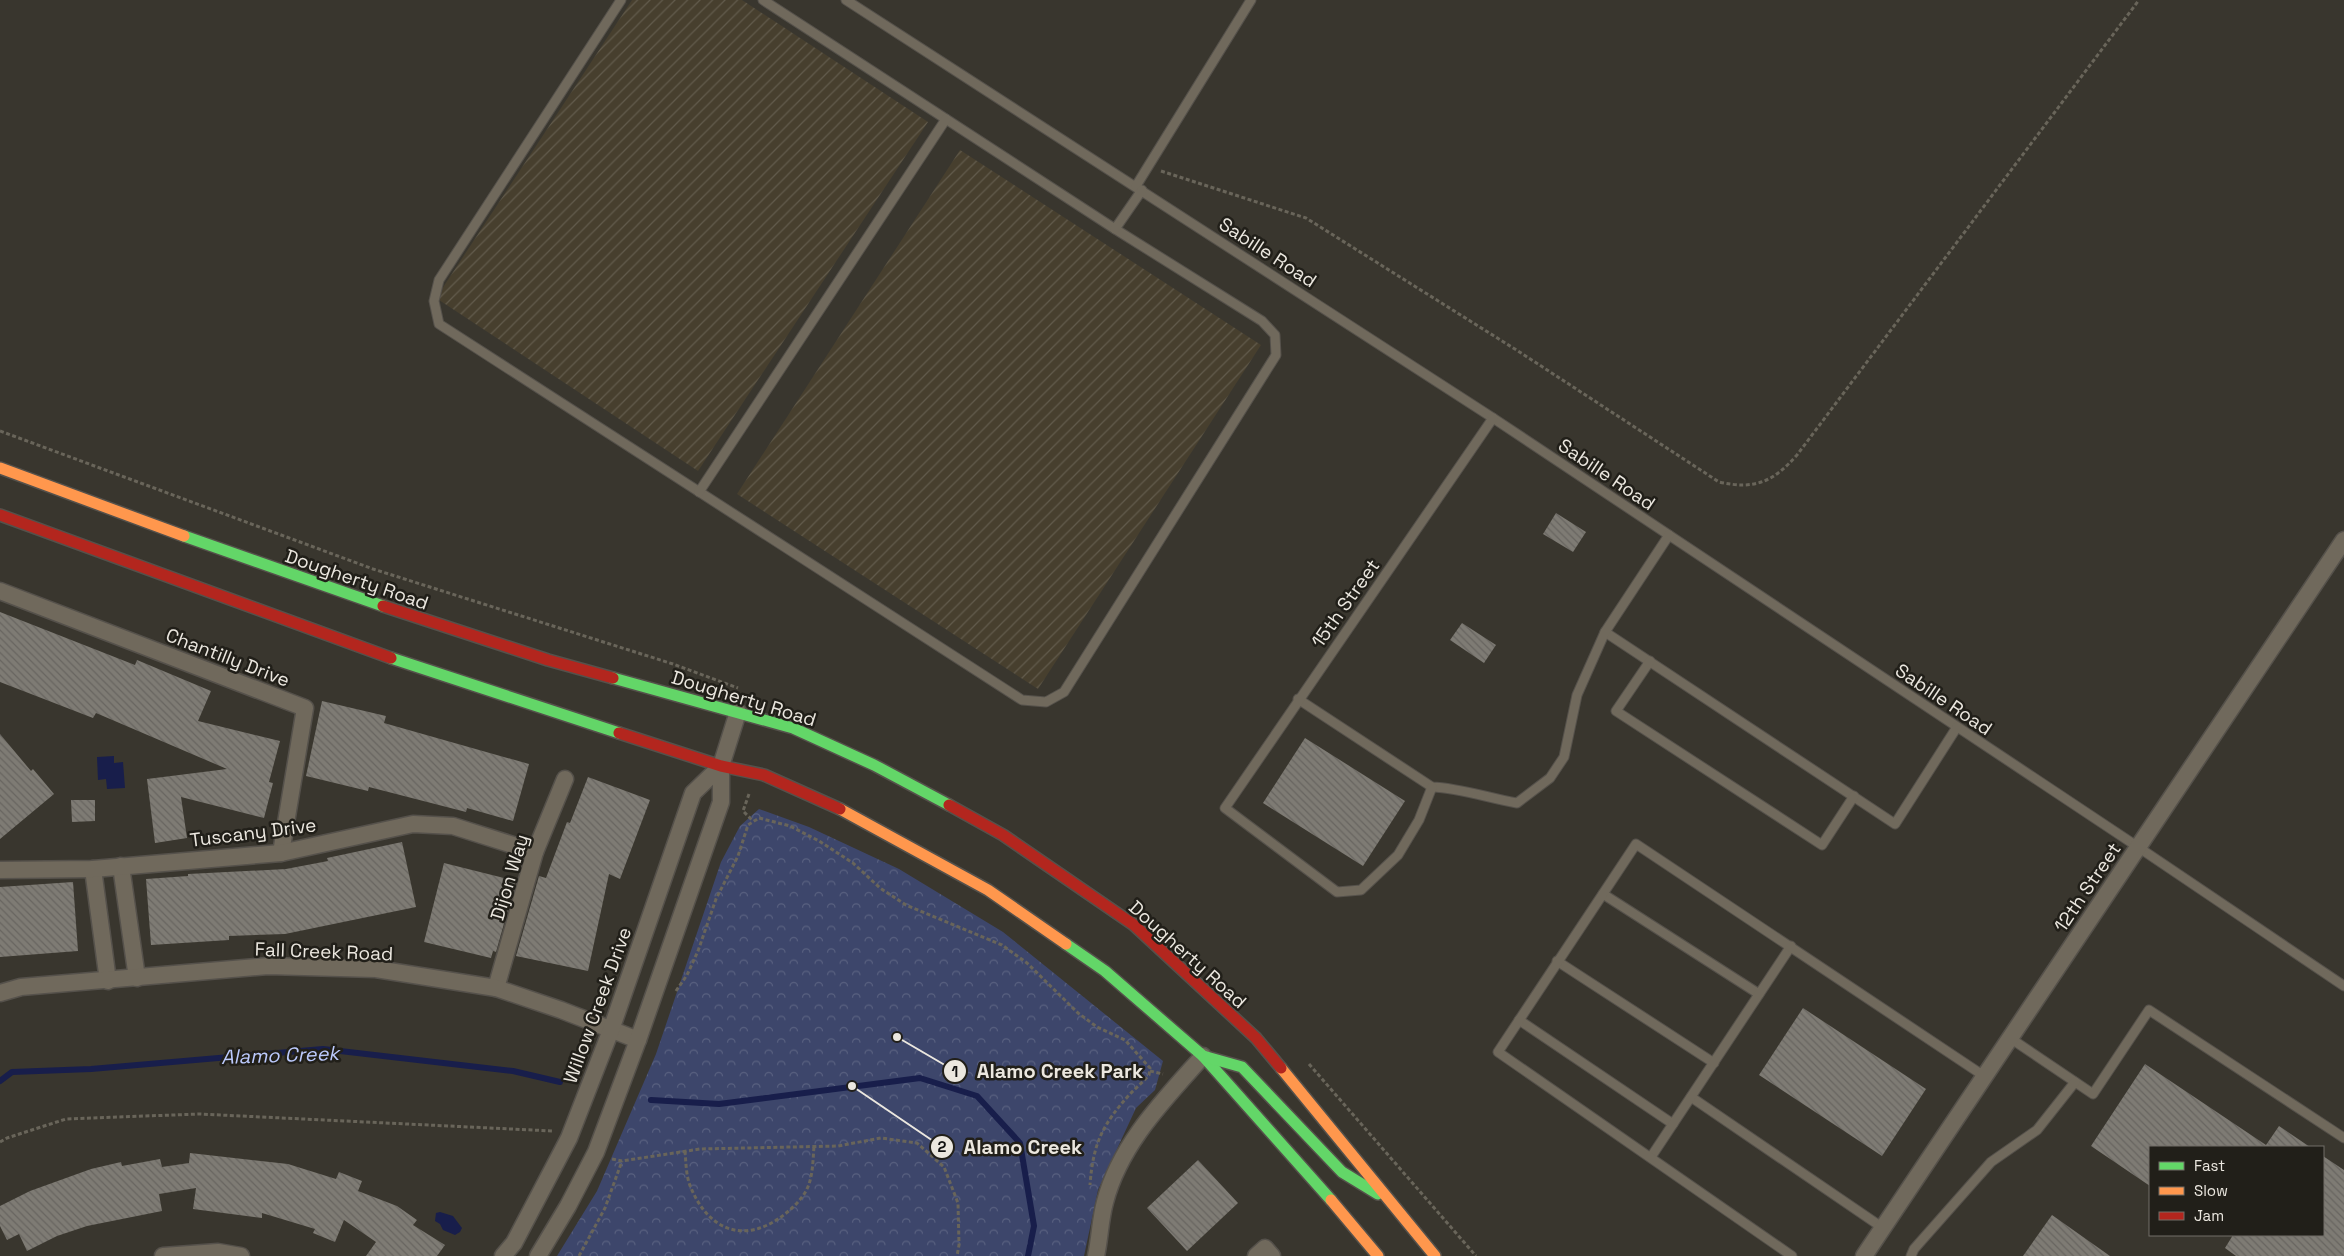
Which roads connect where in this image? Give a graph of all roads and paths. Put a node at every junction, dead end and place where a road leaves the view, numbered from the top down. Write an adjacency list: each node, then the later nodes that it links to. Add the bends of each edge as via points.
1 (621, 0): 13 (lane, via 440,280 434,301 439,324)
2 (763, 0): 6 (lane)
3 (846, 0): 8 (lane, Sabille Road)
4 (1251, 0): 7 (lane)
5 (2140, 0): 7 (path, via 1797,455 1781,472 1758,484 1738,486 1719,482 1306,218)
6 (946, 119): 9 (lane); 13 (lane)
7 (1148, 167): 8 (lane)
8 (1139, 188): 9 (lane); 10 (lane, Sabille Road)
9 (1115, 228): 13 (lane, via 1262,321 1275,335 1276,354 1064,692 1046,702 1022,700)
10 (1493, 418): 15 (lane, Sabille Road); 21 (lane, 15th Street)
11 (0, 431): 20 (path, via 373,569)
12 (0, 468): 22 (main road, Dougherty Road, via 400,612 548,660)
13 (699, 492)
14 (0, 515): 24 (main road, via 370,651)
15 (1669, 535): 18 (lane); 23 (lane, Sabille Road)
16 (2344, 540): 30 (street, 12th Street)
17 (0, 591): 32 (street, Chantilly Drive, via 305,708)
18 (1605, 632): 19 (lane); 26 (lane, via 1578,695 1564,757 1550,778 1517,803 1453,788)
19 (1650, 661): 27 (lane); 27 (lane, via 1616,711 1822,845)
20 (739, 688)
21 (1298, 700): 26 (lane); 26 (lane, 15th Street, via 1225,808 1338,892 1361,890 1398,855 1419,820)
22 (738, 712): 24 (street, Willow Creek Drive); 65 (main road, Dougherty Road, via 794,728 882,769 1018,843 1134,925 1256,1038)
23 (1956, 727): 27 (lane, via 1895,824); 30 (lane, Sabille Road)
24 (721, 766): 47 (street, Willow Creek Drive, via 693,794); 49 (street, Willow Creek Drive, via 721,802); 50 (main road, via 764,775 844,811 988,890 1105,971)
25 (565, 780): 31 (street, Dijon Way)
26 (1432, 787)
27 (1854, 796)
28 (743, 811): 29 (path)
29 (752, 820): 45 (path, via 716,899 688,975); 52 (path, via 759,818 790,826 854,863 880,888 906,905 1002,945 1027,963 1078,1013 1125,1040)
30 (2138, 847): 41 (lane, Sabille Road); 48 (street, 12th Street)
31 (535, 852): 32 (street, Tuscany Drive, via 453,826 413,824); 42 (street, Dijon Way)
32 (281, 853): 33 (street, Tuscany Drive)
33 (121, 866): 34 (street, Tuscany Drive); 39 (street)
34 (92, 869): 35 (street, Tuscany Drive); 40 (street)
35 (0, 870)
36 (1602, 894): 37 (lane, via 1636,844); 38 (lane); 44 (lane)
37 (1791, 946): 44 (lane); 54 (lane)
38 (1557, 961): 46 (lane); 51 (lane)
39 (136, 978): 40 (street, Fall Creek Road); 42 (street, Fall Creek Road, via 268,966 366,969)
40 (108, 981): 43 (street, Fall Creek Road, via 21,987)
41 (2344, 986)
42 (496, 988): 47 (street, Fall Creek Road)
43 (0, 993)
44 (1759, 994): 51 (lane)
45 (672, 997)
46 (1518, 1020): 57 (lane); 63 (lane, via 1498,1052)
47 (611, 1030): 49 (street, Fall Creek Road); 69 (street, Willow Creek Drive, via 568,1138 514,1243)
48 (2010, 1038): 54 (street, 12th Street); 55 (lane)
49 (638, 1040): 70 (street, Willow Creek Drive, via 596,1152)
50 (1203, 1056): 65 (main road, via 1242,1067 1342,1172); 73 (street, via 1148,1119 1118,1166 1105,1202); 76 (main road)
51 (1714, 1063): 56 (lane)
52 (1150, 1072): 53 (path); 64 (path, via 1114,1112 1100,1134 1092,1156)
53 (1162, 1074)
54 (1984, 1076): 66 (street, 12th Street)
55 (2075, 1082): 59 (lane, via 2093,1094 2149,1010); 80 (lane, via 2037,1130 1991,1162)
56 (1691, 1097): 57 (lane); 66 (lane)
57 (1673, 1124): 63 (lane)
58 (553, 1131): 60 (path, via 199,1114 66,1119)
59 (2344, 1138)
60 (0, 1142)
61 (814, 1146): 62 (path); 62 (path, via 809,1185 799,1200 770,1225 739,1232 725,1228 714,1219 694,1195); 72 (path, via 838,1146 881,1138 917,1143 944,1167 958,1203)
62 (684, 1151): 71 (path, via 622,1161 605,1208)
63 (1651, 1157): 78 (lane)
64 (1090, 1189)
65 (1392, 1203): 77 (main road, Dougherty Road)
66 (1883, 1228): 79 (street, 12th Street)
67 (163, 1256): 68 (street, via 218,1252)
68 (240, 1256)
69 (503, 1256)
70 (538, 1256)
71 (579, 1256)
72 (957, 1256)
73 (1096, 1256)
74 (1256, 1256): 75 (street, via 1265,1248)
75 (1272, 1256)
76 (1378, 1256)
77 (1435, 1256)
78 (1792, 1256)
79 (1864, 1256)
80 (1911, 1256)

